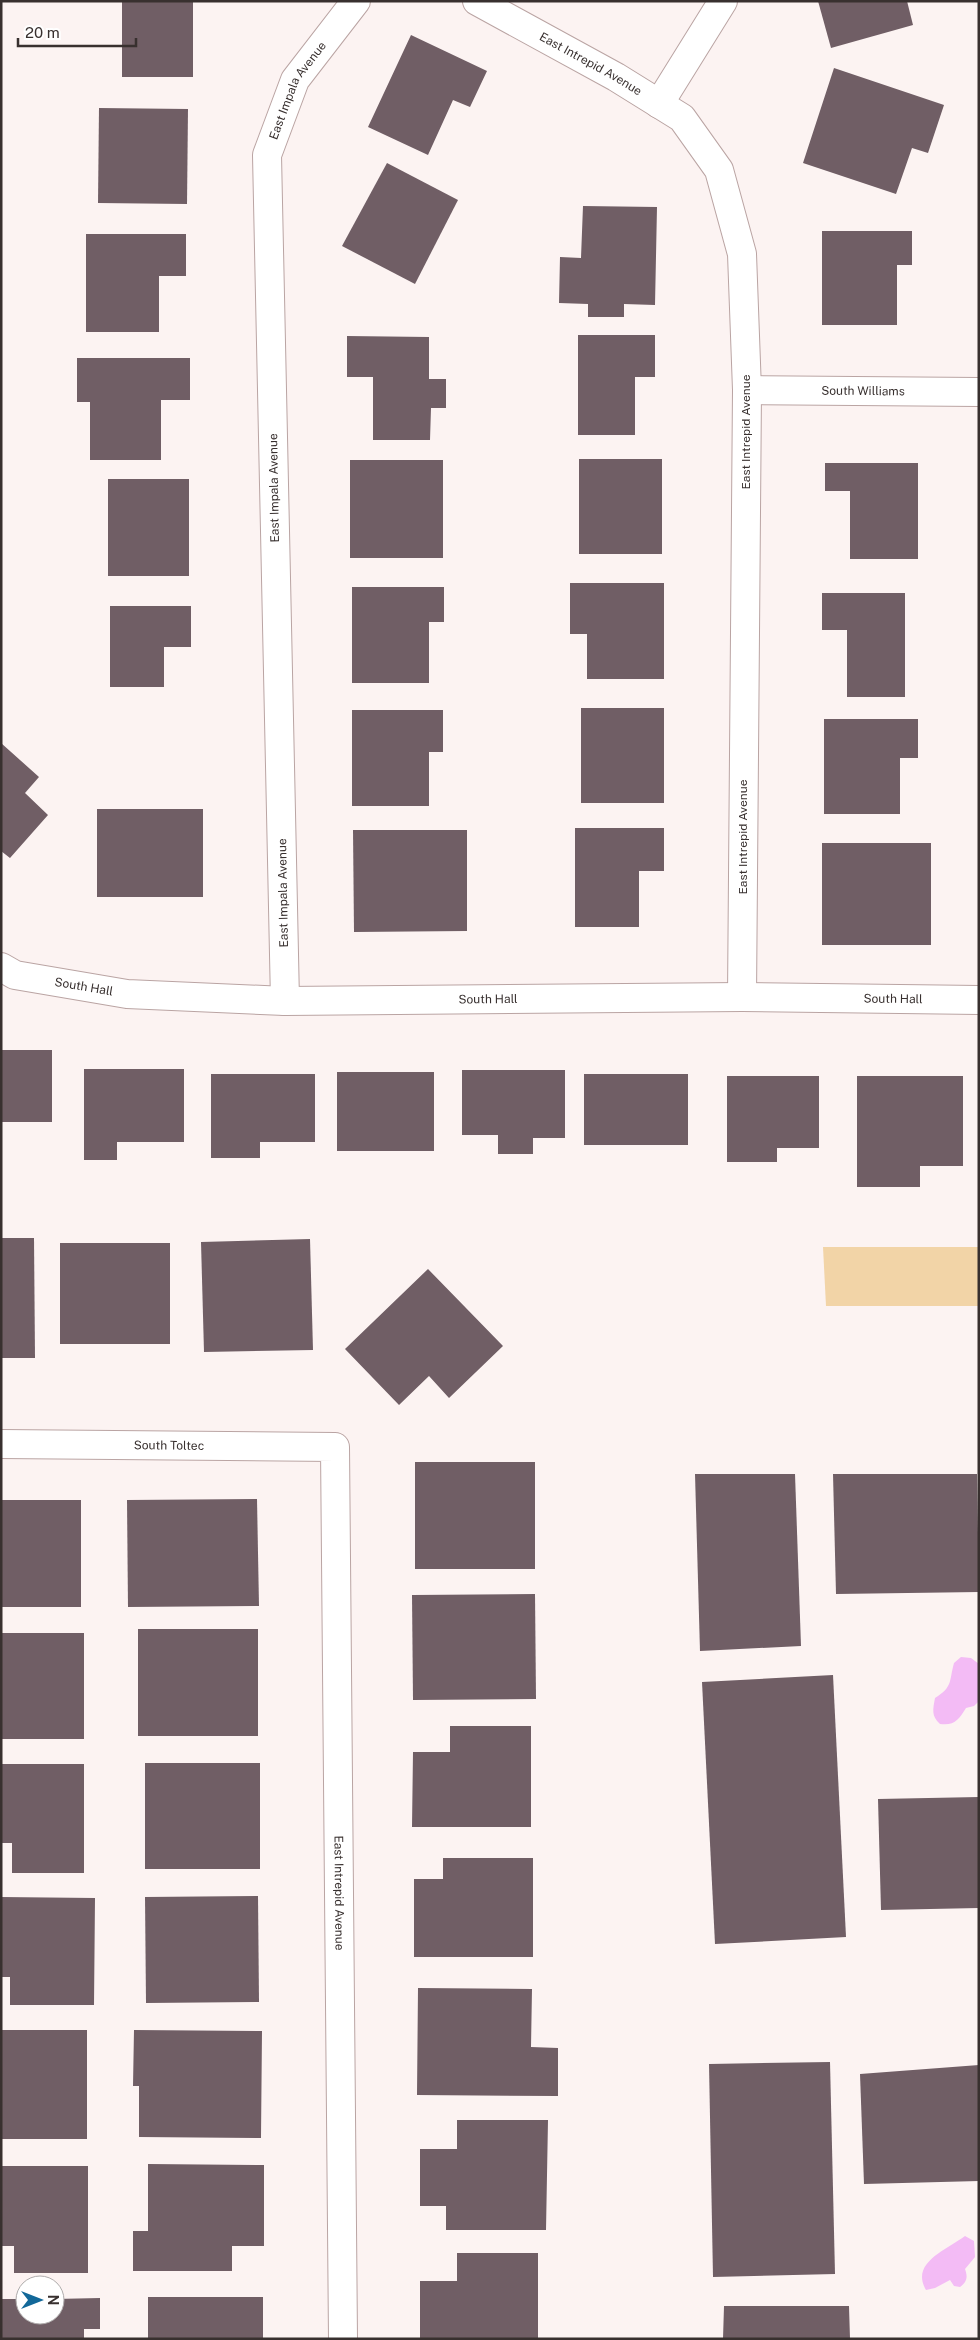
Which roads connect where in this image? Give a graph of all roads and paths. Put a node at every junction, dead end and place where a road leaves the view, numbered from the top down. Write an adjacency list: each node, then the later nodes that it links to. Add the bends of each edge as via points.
1 (356, 1): 10 (street, East Impala Avenue, via 295,80 267,155)
2 (477, 1): 4 (street, East Intrepid Avenue, via 616,76)
3 (723, 1): 4 (street)
4 (659, 104): 5 (street, East Intrepid Avenue, via 682,118 719,170 742,254)
5 (747, 390): 6 (street, South Williams); 8 (street, East Intrepid Avenue)
6 (979, 392)
7 (1, 966): 10 (street, South Hall, via 16,975 127,994)
8 (742, 997): 9 (street, South Hall); 10 (street, South Hall)
9 (979, 1000)
10 (285, 1001)
11 (1, 1444): 12 (street, South Toltec)
12 (335, 1447): 13 (street, East Intrepid Avenue)
13 (343, 2339)

